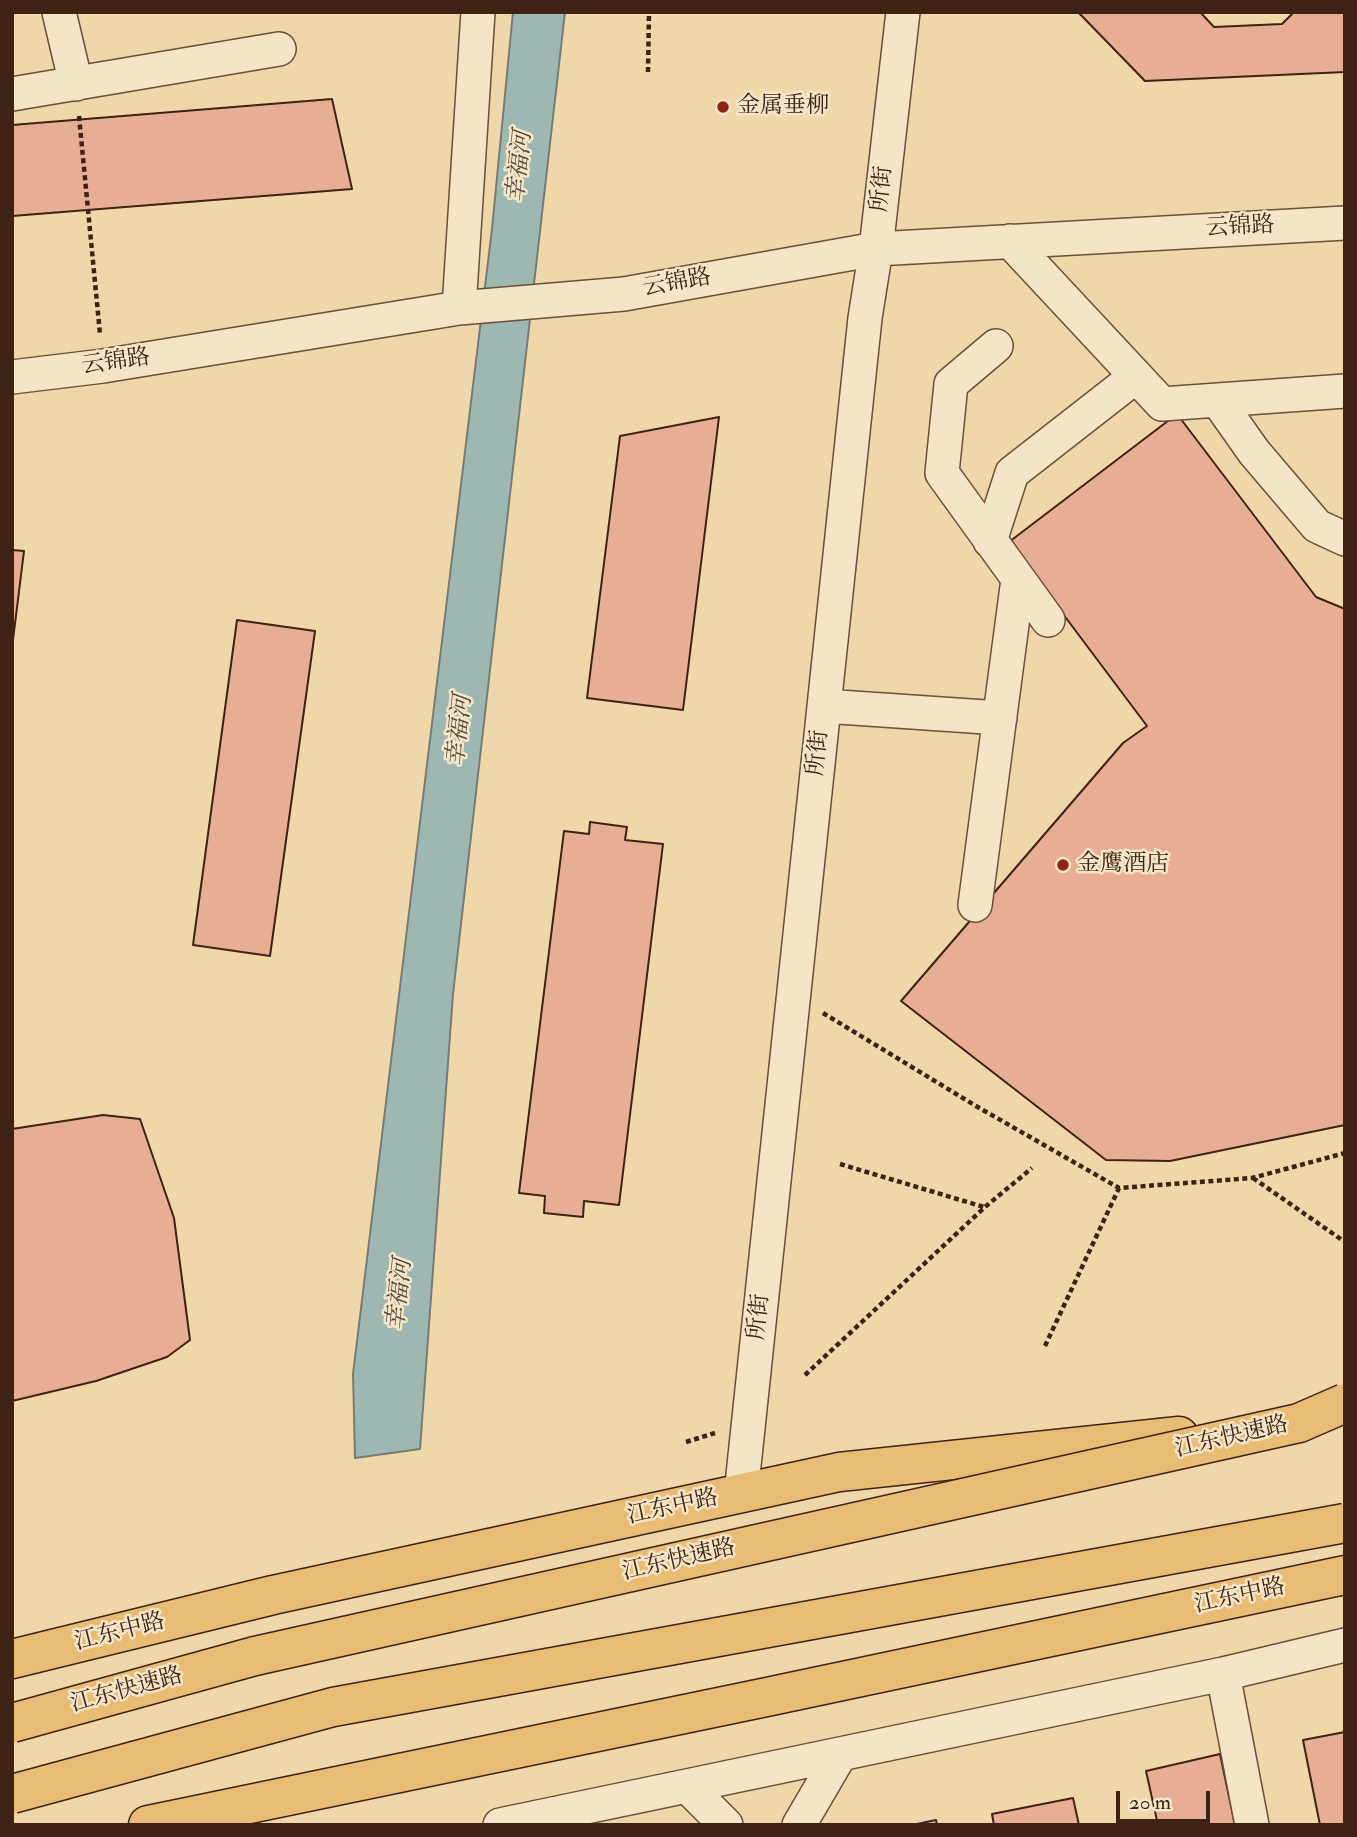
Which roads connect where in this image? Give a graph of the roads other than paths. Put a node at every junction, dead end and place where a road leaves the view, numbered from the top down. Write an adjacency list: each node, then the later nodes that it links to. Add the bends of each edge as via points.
1 (59, 12): 5 (street)
2 (478, 12): 10 (street)
3 (902, 12): 9 (street, 所街)
4 (279, 49): 5 (street)
5 (76, 84): 6 (street)
6 (12, 94)
7 (1345, 222): 8 (street, 云锦路)
8 (1010, 241): 9 (street, 云锦路); 13 (street)
9 (876, 249): 10 (street, 云锦路, via 624,293); 20 (street, 所街)
10 (459, 308): 12 (street, 云锦路)
11 (996, 346): 17 (street, via 951,384 942,473)
12 (12, 377)
13 (1135, 377): 15 (street, via 1162,404); 17 (street, via 1012,473)
14 (1345, 391): 15 (street)
15 (1218, 401): 16 (street, via 1317,526)
16 (1345, 539)
17 (990, 541): 18 (street)
18 (1018, 579): 19 (street); 21 (street)
19 (1048, 620)
20 (824, 706): 21 (street); 24 (street, 所街)
21 (1000, 719): 22 (street)
22 (975, 905)
23 (1342, 1407): 24 (main road, 江东中路, via 839,1472); 30 (main road, 江东快速路, bridge, via 1299,1423 269,1653)
24 (741, 1494): 28 (main road, 江东中路, via 273,1595)
25 (1345, 1523): 33 (main road, bridge, via 333,1707)
26 (1345, 1575): 34 (main road, 江东中路)
27 (1345, 1645): 29 (street)
28 (12, 1659)
29 (1223, 1674): 31 (street); 38 (street)
30 (12, 1723)
31 (840, 1755): 32 (street); 37 (street)
32 (688, 1787): 35 (street); 36 (street)
33 (12, 1794)
34 (148, 1825)
35 (500, 1825)
36 (726, 1825)
37 (799, 1825)
38 (1252, 1825)

